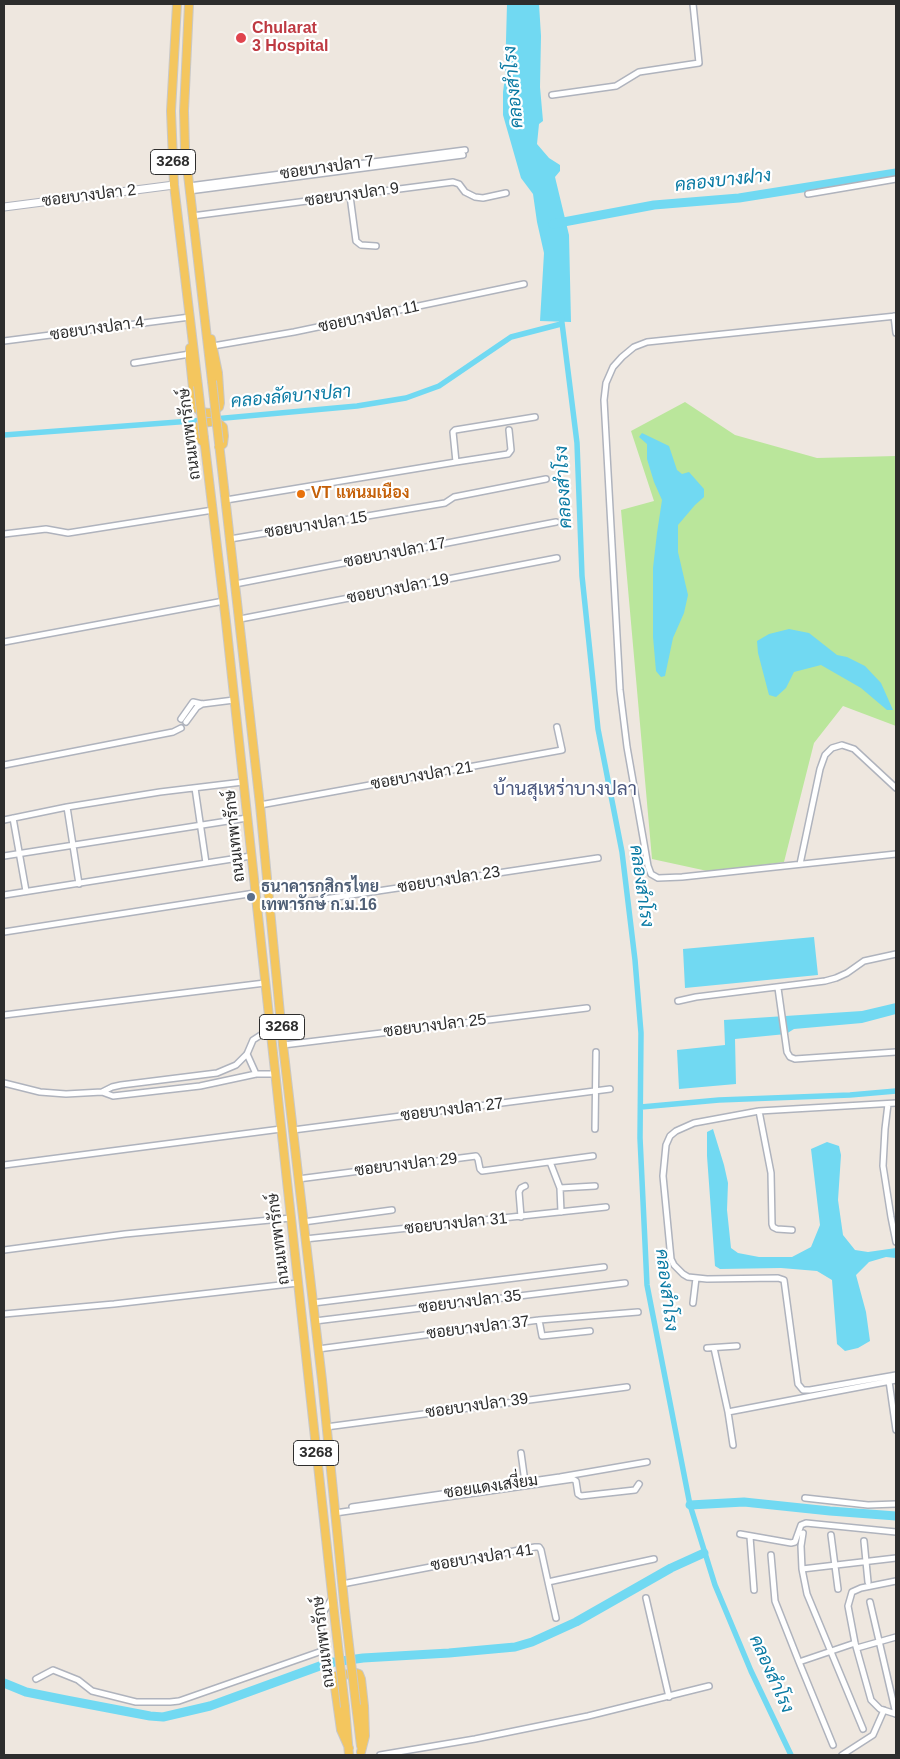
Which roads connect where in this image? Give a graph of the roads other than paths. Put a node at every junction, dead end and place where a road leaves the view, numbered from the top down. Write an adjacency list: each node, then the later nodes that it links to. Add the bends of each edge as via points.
1 (177, 4): 7 (main road, ถนนเทพารักษ์ / 3268, via 171,112)
2 (189, 4): 8 (main road, ถนนเทพารักษ์ / 3268, via 184,111)
3 (693, 4): 4 (street, via 699,63 639,72 616,86)
4 (552, 95)
5 (464, 152): 8 (street, ซอยบางปลา 7)
6 (896, 179): 10 (street)
7 (174, 186): 12 (street, ซอยบางปลา 2); 18 (main road, ถนนเทพารักษ์ / 3268)
8 (189, 188): 13 (main road, ถนนเทพารักษ์ / 3268)
9 (506, 193): 11 (street, ซอยบางปลา 9, via 475,197 453,182)
10 (808, 194)
11 (350, 196): 13 (street, ซอยบางปลา 9); 14 (street, via 356,241 361,245)
12 (4, 207)
13 (192, 216): 16 (main road, ถนนเทพารักษ์ / 3268)
14 (376, 246)
15 (524, 284): 21 (street, ซอยบางปลา 11)
16 (204, 313): 21 (main road); 27 (main road, ถนนเทพารักษ์ / 3268, bridge)
17 (895, 316): 19 (street); 61 (street, via 647,342 622,356 606,383 604,400 620,690 627,747 651,874 658,878 682,877)
18 (190, 318): 20 (street, ซอยบางปลา 4); 22 (main road); 26 (main road, ถนนเทพารักษ์ / 3268, bridge)
19 (896, 332)
20 (4, 341)
21 (213, 346): 22 (main road, via 220,403 219,408 209,413 195,407)
22 (190, 354): 23 (street)
23 (134, 363)
24 (534, 417): 28 (street, via 455,430)
25 (509, 430): 28 (street, via 511,450 508,454)
26 (204, 441): 27 (main road, via 200,439 199,426 216,421 223,428 223,444); 31 (main road, ถนนเทพารักษ์ / 3268)
27 (219, 445): 30 (main road, ถนนเทพารักษ์ / 3268)
28 (456, 462): 30 (street)
29 (546, 479): 34 (street, ซอยบางปลา 15, via 454,496 445,503)
30 (226, 500): 34 (main road, ถนนเทพารักษ์ / 3268)
31 (213, 510): 33 (street, via 64,533 46,529); 37 (main road, ถนนเทพารักษ์ / 3268)
32 (556, 522): 36 (street, ซอยบางปลา 17)
33 (4, 534)
34 (230, 539): 36 (main road, ถนนเทพารักษ์ / 3268)
35 (557, 558): 38 (street, ซอยบางปลา 19)
36 (235, 584): 38 (main road, ถนนเทพารักษ์ / 3268)
37 (224, 602): 39 (street); 40 (main road, ถนนเทพารักษ์ / 3268)
38 (240, 619): 48 (main road, ถนนเทพารักษ์ / 3268)
39 (4, 642)
40 (234, 700): 41 (street, via 193,702); 45 (main road, ถนนเทพารักษ์ / 3268)
41 (184, 720)
42 (179, 726): 44 (street, via 173,732)
43 (557, 727): 48 (street, ซอยบางปลา 21, via 562,750)
44 (4, 765)
45 (243, 782): 46 (street); 51 (main road, ถนนเทพารักษ์ / 3268)
46 (195, 788): 49 (street); 53 (street)
47 (896, 788): 61 (street, via 854,749 832,748 820,769)
48 (260, 805): 66 (main road, ถนนเทพารักษ์ / 3268)
49 (67, 807): 50 (street); 54 (street)
50 (13, 818): 52 (street); 55 (street)
51 (247, 818): 53 (street); 58 (main road, ถนนเทพารักษ์ / 3268)
52 (4, 820)
53 (202, 825): 54 (street); 60 (street)
54 (73, 845): 55 (street); 62 (street)
55 (20, 854): 57 (street); 63 (street)
56 (896, 854): 61 (street)
57 (4, 856)
58 (251, 856): 60 (street); 64 (main road, ถนนเทพารักษ์ / 3268)
59 (598, 858): 66 (street, ซอยบางปลา 23)
60 (206, 863): 62 (street)
61 (800, 864)
62 (79, 884): 63 (street)
63 (26, 891): 65 (street)
64 (255, 893): 67 (street); 69 (main road, ถนนเทพารักษ์ / 3268)
65 (4, 895)
66 (271, 907): 75 (main road, ถนนเทพารักษ์ / 3268)
67 (4, 932)
68 (896, 954): 70 (street, via 864,961 825,982)
69 (264, 983): 73 (street); 74 (main road, ถนนเทพารักษ์ / 3268)
70 (778, 988): 71 (street); 77 (street, via 790,1057)
71 (678, 1001)
72 (587, 1008): 75 (street, ซอยบางปลา 25)
73 (4, 1015)
74 (270, 1029): 78 (street, via 253,1040); 81 (main road, ถนนเทพารักษ์ / 3268)
75 (284, 1045): 92 (main road, ถนนเทพารักษ์ / 3268)
76 (596, 1052): 86 (street)
77 (896, 1052)
78 (247, 1054): 79 (street); 80 (street)
79 (236, 1065): 82 (street); 85 (street, via 206,1076 121,1085)
80 (256, 1074): 81 (street); 82 (street)
81 (275, 1074): 90 (main road, ถนนเทพารักษ์ / 3268)
82 (241, 1076): 85 (street, via 200,1086 134,1094 113,1096)
83 (4, 1083): 85 (street, via 40,1092)
84 (610, 1089): 86 (street, ซอยบางปลา 27)
85 (102, 1092)
86 (596, 1092): 91 (street); 92 (street, ซอยบางปลา 27)
87 (896, 1103): 88 (street)
88 (888, 1104): 89 (street); 110 (street, via 883,1166)
89 (759, 1112): 108 (street, via 771,1173 772,1224 777,1229); 113 (street, via 694,1123 676,1131 666,1145 663,1176 671,1259 683,1274)
90 (280, 1129): 95 (main road, ถนนเทพารักษ์ / 3268); 97 (street)
91 (595, 1129)
92 (293, 1130): 93 (main road, ถนนเทพารักษ์ / 3268)
93 (296, 1156): 95 (main road); 98 (main road, ถนนเทพารักษ์ / 3268)
94 (593, 1156): 96 (street, ซอยบางปลา 29)
95 (284, 1157): 106 (main road, ถนนเทพารักษ์ / 3268)
96 (550, 1162): 98 (street, ซอยบางปลา 29, via 482,1171 476,1156); 101 (street)
97 (4, 1164)
98 (298, 1179): 107 (main road, ถนนเทพารักษ์ / 3268)
99 (525, 1186): 105 (street, via 519,1192)
100 (595, 1186): 101 (street)
101 (560, 1188): 104 (street)
102 (606, 1207): 104 (street, ซอยบางปลา 31)
103 (392, 1210): 107 (street)
104 (561, 1212): 105 (street, ซอยบางปลา 31)
105 (521, 1217): 109 (street, ซอยบางปลา 31)
106 (291, 1218): 111 (street); 114 (main road, ถนนเทพารักษ์ / 3268)
107 (304, 1222): 109 (main road, ถนนเทพารักษ์ / 3268)
108 (792, 1230)
109 (305, 1240): 116 (main road, ถนนเทพารักษ์ / 3268)
110 (896, 1242)
111 (4, 1250)
112 (604, 1266): 116 (street)
113 (696, 1278): 117 (street); 127 (street, via 784,1280 798,1384 802,1390)
114 (298, 1283): 119 (street); 160 (main road, ถนนเทพารักษ์ / 3268)
115 (626, 1283): 121 (street, ซอยบางปลา 35)
116 (313, 1303): 121 (main road, ถนนเทพารักษ์ / 3268)
117 (692, 1303)
118 (638, 1312): 120 (street, ซอยบางปลา 37)
119 (4, 1314)
120 (539, 1320): 122 (street, via 542,1336); 126 (street, ซอยบางปลา 37)
121 (315, 1322): 126 (main road, ถนนเทพารักษ์ / 3268)
122 (590, 1331)
123 (737, 1346): 125 (street)
124 (707, 1348): 125 (street)
125 (714, 1348): 131 (street)
126 (318, 1349): 132 (main road, ถนนเทพารักษ์ / 3268)
127 (896, 1375)
128 (896, 1380): 129 (street)
129 (889, 1381): 131 (street); 133 (street)
130 (627, 1386): 132 (street, ซอยบางปลา 39)
131 (728, 1412): 134 (street)
132 (326, 1426): 141 (main road, ถนนเทพารักษ์ / 3268)
133 (896, 1430)
134 (733, 1445)
135 (521, 1453): 137 (street)
136 (647, 1462): 137 (street, ซอยแดงเสงี่ยม)
137 (525, 1482): 141 (street, ซอยแดงเสงี่ยม)
138 (639, 1484): 141 (street, via 635,1490 581,1496 573,1479)
139 (805, 1498): 140 (street, via 868,1505)
140 (896, 1504)
141 (334, 1512): 157 (main road, ถนนเทพารักษ์ / 3268)
142 (896, 1532): 146 (street, via 806,1523 801,1525 794,1542)
143 (803, 1533): 153 (street, via 800,1546)
144 (740, 1534): 146 (street)
145 (831, 1535): 152 (street)
146 (750, 1537): 159 (street)
147 (864, 1541): 151 (street)
148 (771, 1555): 168 (street, via 776,1601)
149 (896, 1558): 151 (street)
150 (654, 1559): 155 (street)
151 (867, 1562): 152 (street); 156 (street)
152 (834, 1566): 153 (street); 158 (street)
153 (802, 1569): 167 (street, via 807,1594)
154 (896, 1581): 166 (street, via 852,1592 848,1606)
155 (548, 1582): 157 (street, ซอยบางปลา 41, via 541,1550 535,1546); 163 (street, ซอยบางปลา 41)
156 (868, 1582)
157 (342, 1584): 177 (main road, ถนนเทพารักษ์ / 3268, bridge)
158 (838, 1589)
159 (754, 1590)
160 (332, 1598): 169 (street, via 320,1618 324,1640 322,1651 179,1700 136,1702 92,1691 78,1680 53,1670); 176 (main road, ถนนเทพารักษ์ / 3268, bridge)
161 (646, 1598): 171 (street)
162 (870, 1602): 165 (street)
163 (556, 1618)
164 (896, 1637): 165 (street)
165 (879, 1642): 166 (street); 173 (street)
166 (856, 1645): 167 (street); 172 (street, via 870,1700)
167 (830, 1652): 168 (street); 174 (street)
168 (799, 1662): 175 (street)
169 (36, 1678)
170 (710, 1686): 171 (street)
171 (669, 1697): 178 (street, via 475,1739)
172 (884, 1710): 173 (street); 179 (street, via 873,1736)
173 (896, 1714)
174 (863, 1729)
175 (833, 1745)
176 (349, 1751): 177 (main road, via 341,1730 334,1677 358,1674 365,1729)
177 (362, 1754)
178 (380, 1755)
179 (842, 1755)

